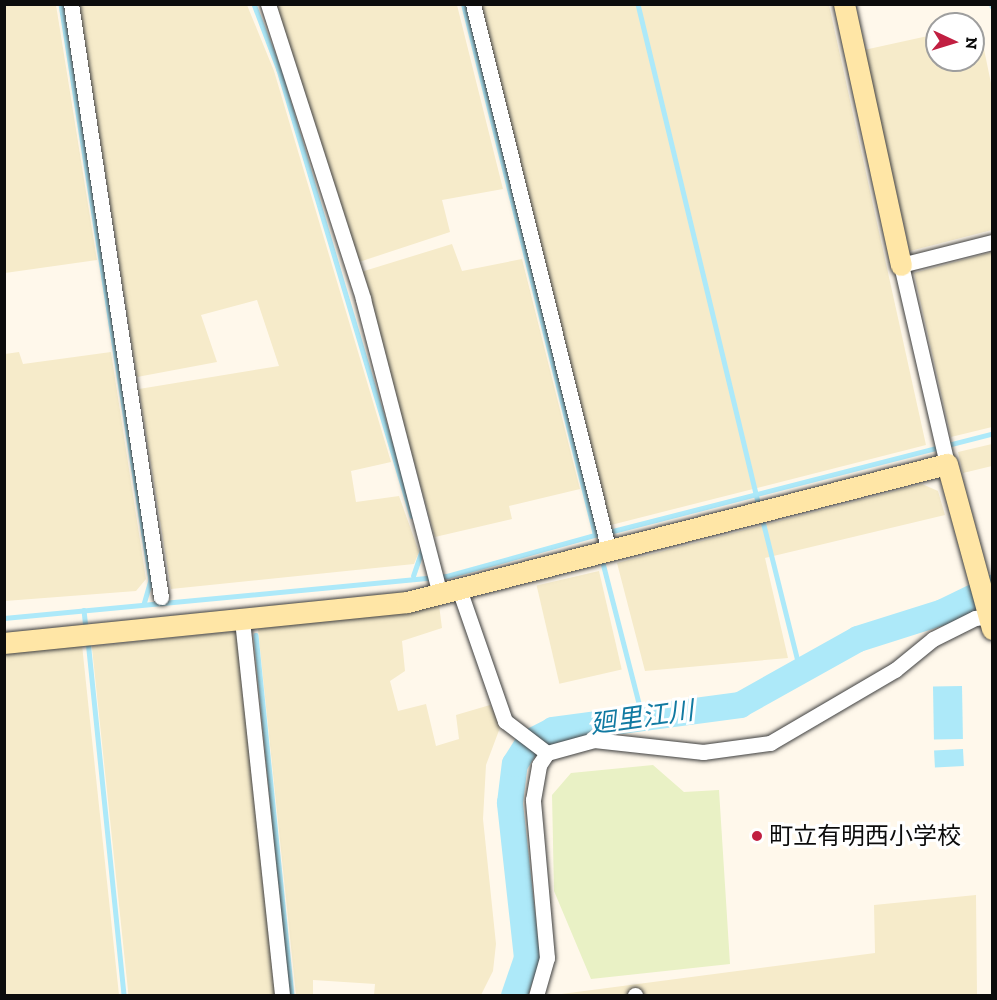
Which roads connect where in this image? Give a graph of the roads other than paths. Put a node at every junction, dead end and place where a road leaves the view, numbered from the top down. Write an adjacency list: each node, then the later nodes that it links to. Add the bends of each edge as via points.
1 (71, 4): 10 (street)
2 (268, 4): 9 (street, via 363,299)
3 (473, 4): 8 (street)
4 (844, 4): 6 (street)
5 (993, 242): 6 (street)
6 (901, 266): 7 (street)
7 (945, 452): 8 (street, via 761,512); 11 (street, via 978,583)
8 (603, 545): 9 (street)
9 (442, 584): 12 (street); 14 (street, via 505,720 514,731)
10 (161, 597)
11 (991, 617): 14 (street, via 975,618 933,639 895,670 770,743 703,752 594,740)
12 (242, 620): 13 (street); 15 (street)
13 (4, 642)
14 (547, 753): 16 (street, via 539,765 533,800 547,958)
15 (282, 996)
16 (536, 996)

